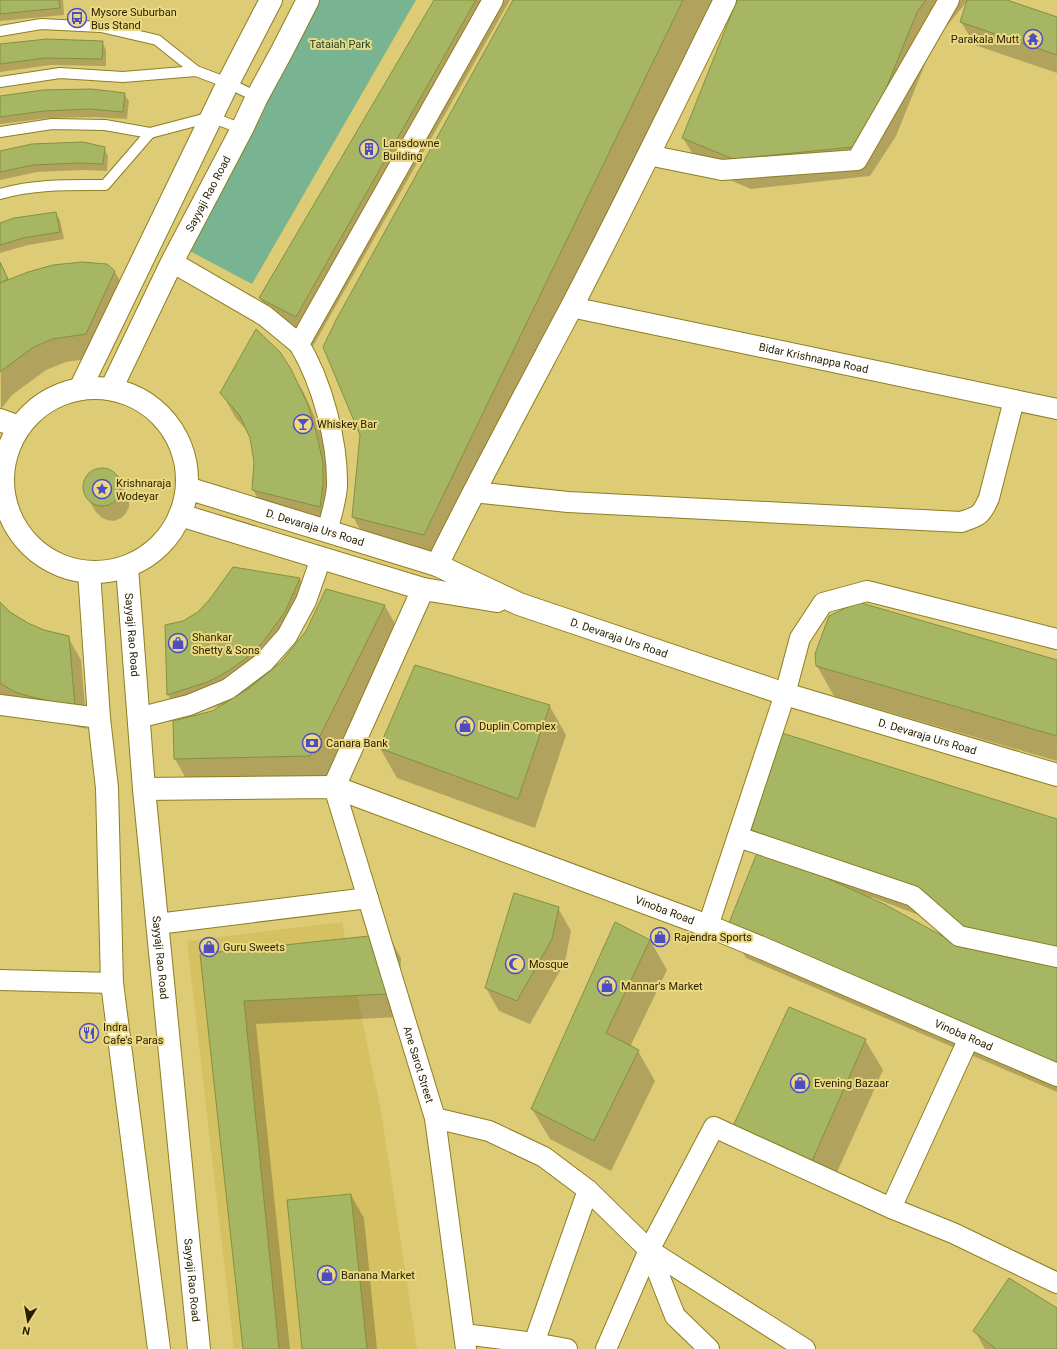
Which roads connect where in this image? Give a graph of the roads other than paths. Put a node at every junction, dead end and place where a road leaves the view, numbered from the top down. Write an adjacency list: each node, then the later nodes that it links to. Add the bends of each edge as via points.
1 (271, 0): 9 (street)
2 (308, 0): 10 (street, Sayyaji Rao Road)
3 (493, 0): 19 (street)
4 (725, 0): 15 (street)
5 (949, 0): 15 (street, via 857,160 722,170)
6 (0, 31): 7 (lane, via 41,24 101,27 157,40)
7 (196, 71): 8 (lane, via 123,77 60,73); 9 (lane)
8 (0, 82)
9 (228, 83): 10 (lane); 11 (street)
10 (257, 97): 12 (street, Sayyaji Rao Road)
11 (211, 117): 12 (lane); 14 (lane); 20 (street)
12 (242, 129): 17 (street, Sayyaji Rao Road)
13 (0, 132): 14 (lane, via 52,124 105,125)
14 (150, 133): 16 (lane, via 105,185 54,184)
15 (648, 155): 18 (street)
16 (0, 194)
17 (172, 262): 19 (street, via 265,316); 21 (street, Sayyaji Rao Road)
18 (571, 307): 22 (street, Bidar Krishnappa Road); 27 (street)
19 (299, 344): 29 (street, via 324,404 335,445 337,487)
20 (80, 389): 21 (street); 24 (street, via 56,396)
21 (111, 389): 26 (street, via 137,398 159,414 175,435 185,461)
22 (1014, 400): 23 (street, Bidar Krishnappa Road); 27 (street, via 984,510 976,517 961,522 568,502)
23 (1056, 404)
24 (9, 424): 25 (street)
25 (3, 452): 33 (street, via 2,481 6,508 18,532 38,553 62,566)
26 (187, 488): 28 (street); 29 (street, D. Devaraja Urs Road)
27 (473, 492): 31 (street)
28 (180, 515): 30 (street); 32 (street, via 163,542 149,555)
29 (327, 531): 31 (street, D. Devaraja Urs Road)
30 (321, 558): 34 (street); 40 (street, via 306,601 287,636 264,662 228,689 189,705)
31 (437, 565): 35 (street, D. Devaraja Urs Road)
32 (127, 567): 33 (street, via 108,572); 40 (street, Sayyaji Rao Road)
33 (89, 572): 39 (street)
34 (422, 590): 35 (street); 42 (street)
35 (519, 604): 37 (street, D. Devaraja Urs Road)
36 (1057, 639): 37 (street, via 867,591 823,604 800,638)
37 (785, 694): 41 (street, D. Devaraja Urs Road); 44 (street)
38 (0, 706): 39 (street)
39 (99, 718): 50 (street, via 107,788)
40 (138, 718): 43 (street, Sayyaji Rao Road)
41 (1057, 775)
42 (334, 787): 43 (street); 45 (street, Ane Sarot Street); 47 (street, Vinoba Road)
43 (144, 789): 46 (street, Sayyaji Rao Road)
44 (738, 837): 47 (street); 48 (street, via 912,896 959,936)
45 (368, 898): 46 (street); 53 (street, Ane Sarot Street)
46 (157, 924): 61 (street, Sayyaji Rao Road)
47 (708, 926): 51 (street, Vinoba Road)
48 (1057, 957)
49 (0, 980): 50 (street)
50 (112, 983): 60 (street)
51 (969, 1038): 52 (street, Vinoba Road); 55 (street)
52 (1057, 1076)
53 (435, 1118): 54 (street, via 489,1132 544,1157); 58 (street, Ane Sarot Street)
54 (588, 1190): 56 (street); 59 (street)
55 (891, 1208): 56 (street, via 714,1126); 57 (street, via 953,1233)
56 (649, 1250): 63 (street); 64 (street, via 675,1316); 65 (street)
57 (1057, 1283)
58 (465, 1342): 59 (street)
59 (534, 1343): 62 (street)
60 (159, 1349)
61 (199, 1349)
62 (567, 1349)
63 (606, 1349)
64 (710, 1349)
65 (805, 1349)

